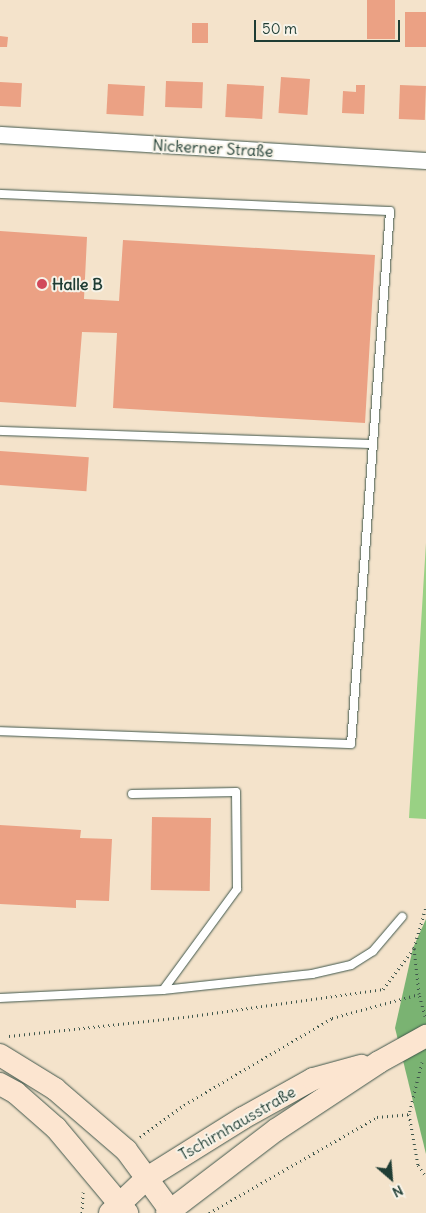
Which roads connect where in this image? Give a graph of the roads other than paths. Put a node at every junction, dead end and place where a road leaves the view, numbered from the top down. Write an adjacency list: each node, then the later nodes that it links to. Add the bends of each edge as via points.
1 (0, 135): 2 (street, Nickerner Straße)
2 (426, 161)
3 (0, 194): 5 (lane, via 390,210)
4 (0, 431): 5 (lane)
5 (373, 444): 6 (lane, via 352,744)
6 (0, 731)
7 (132, 794): 9 (lane, via 236,792 237,889)
8 (402, 917): 9 (lane, via 373,951 352,965 312,974)
9 (163, 990): 10 (lane)
10 (0, 998)
11 (425, 1044): 13 (main road, Tschirnhausstraße, via 398,1051)
12 (1, 1046): 15 (main road, via 126,1150)
13 (379, 1062): 15 (main road, Tschirnhausstraße, via 313,1079 182,1154); 17 (main road, Tschirnhausstraße, via 276,1130)
14 (0, 1084): 16 (main road, via 16,1093 56,1128)
15 (147, 1178): 16 (main road, Tschirnhausstraße); 17 (main road)
16 (119, 1210)
17 (170, 1212)

